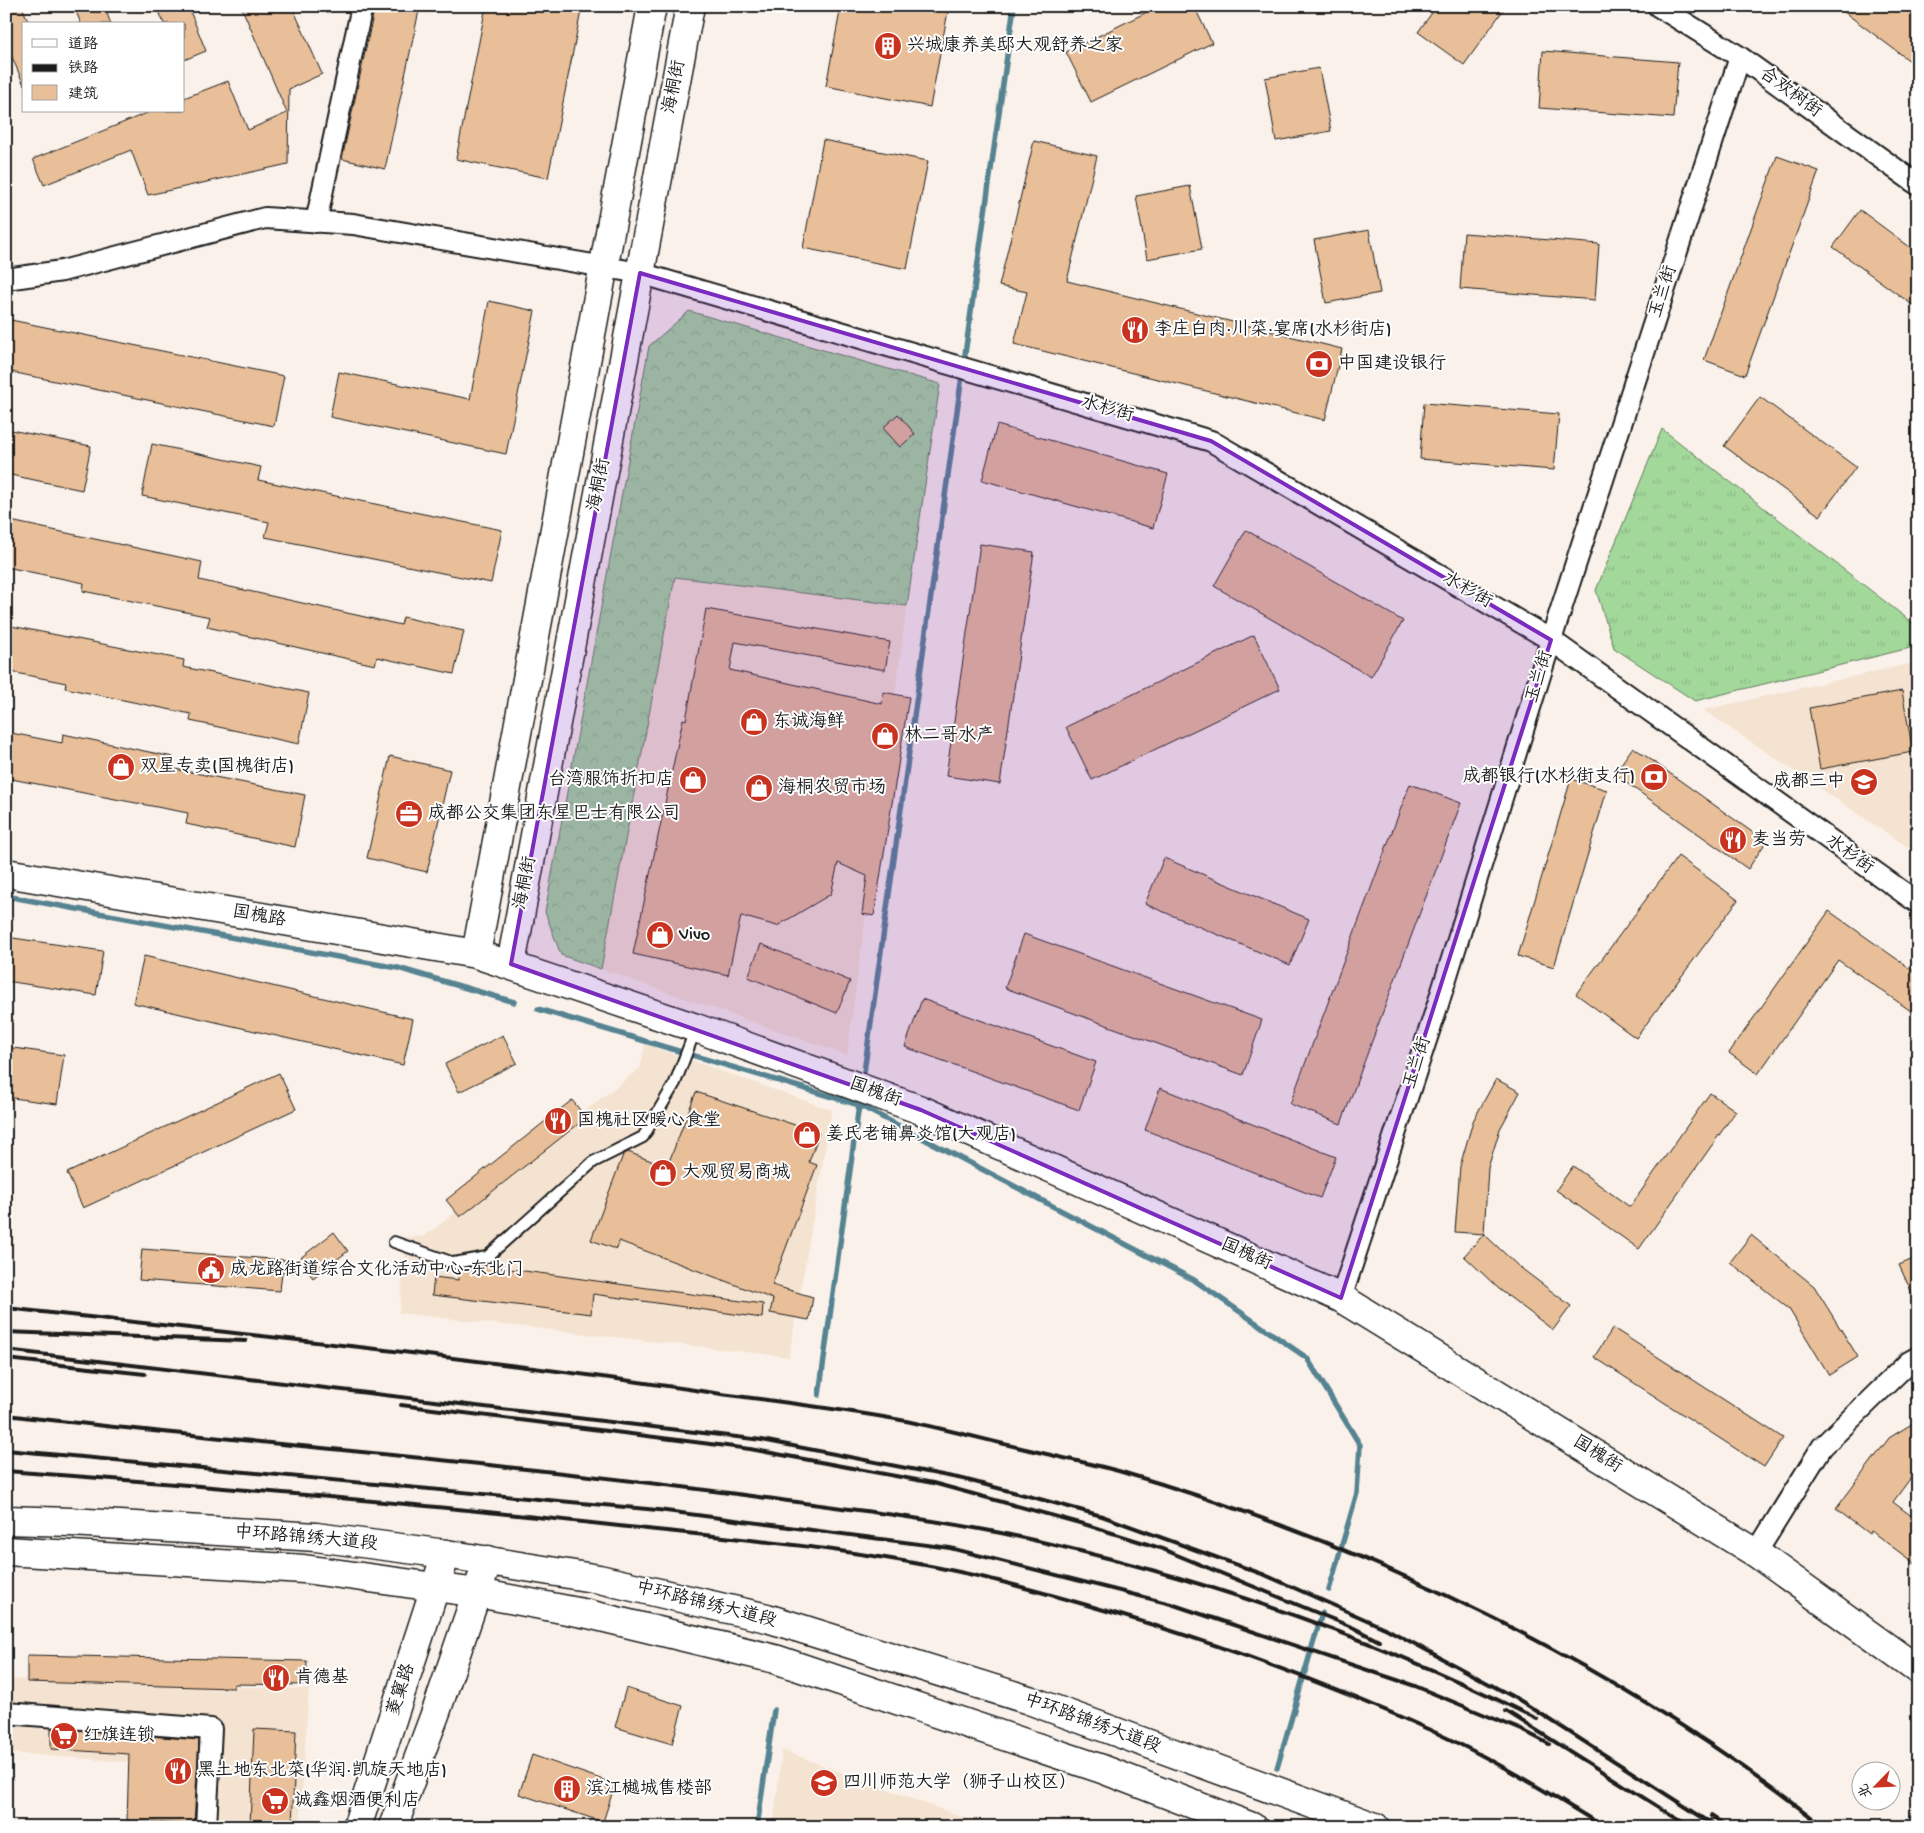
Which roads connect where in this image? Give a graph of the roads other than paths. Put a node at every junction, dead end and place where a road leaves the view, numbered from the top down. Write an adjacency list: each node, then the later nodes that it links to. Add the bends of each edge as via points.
1 (362, 6): 7 (street)
2 (652, 6): 8 (street, 海桐街)
3 (690, 6): 9 (street, 海桐街)
4 (1658, 6): 5 (street, 合欢树街)
5 (1740, 57): 6 (street, 合欢树街); 11 (street, 玉兰街)
6 (1918, 185)
7 (316, 222): 8 (street, 水杉街, via 353,224); 10 (street, 水杉街, via 265,218 62,271)
8 (603, 266): 9 (street, 水杉街); 14 (street, 海桐街)
9 (640, 273): 11 (street, 水杉街, via 1211,441); 15 (street, 海桐街)
10 (6, 279)
11 (1551, 640): 13 (street, 水杉街); 18 (street, 玉兰街, via 1441,994)
12 (6, 873): 14 (street, 国槐路)
13 (1918, 903)
14 (476, 954): 15 (street, 国槐路)
15 (510, 964): 16 (street, 国槐街)
16 (692, 1037): 17 (lane, via 675,1083 643,1138 593,1162 487,1256 454,1263); 18 (street, 国槐街, via 921,1110)
17 (394, 1242)
18 (1341, 1298): 22 (street, 国槐街)
19 (1918, 1357): 22 (street, via 1909,1362 1822,1447)
20 (6, 1520): 23 (street, 中环路锦绣大道段, via 316,1537)
21 (6, 1552): 25 (street, 中环路锦绣大道段, via 304,1569)
22 (1756, 1553): 27 (street, 国槐街)
23 (446, 1554): 24 (street, 中环路锦绣大道段); 25 (street, 菱窠路)
24 (488, 1560): 26 (street); 33 (street, 中环路锦绣大道段, via 599,1579 767,1618 1029,1700)
25 (436, 1588): 26 (street, 中环路锦绣大道段); 30 (street, 菱窠路)
26 (478, 1593): 31 (street); 32 (street, 中环路锦绣大道段, via 588,1614 775,1659 1102,1769)
27 (1918, 1670)
28 (6, 1713): 29 (street, via 210,1729)
29 (206, 1827)
30 (357, 1827)
31 (393, 1827)
32 (1252, 1827)
33 (1375, 1827)

